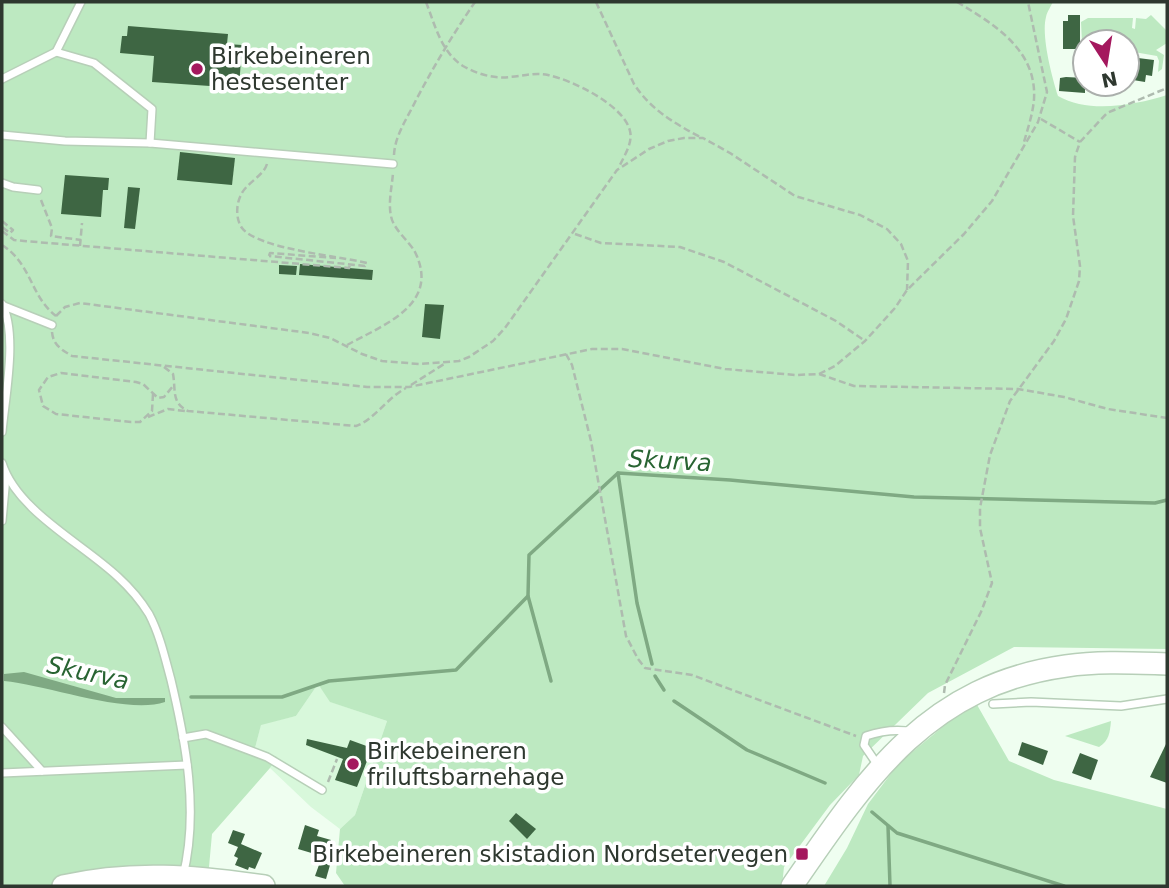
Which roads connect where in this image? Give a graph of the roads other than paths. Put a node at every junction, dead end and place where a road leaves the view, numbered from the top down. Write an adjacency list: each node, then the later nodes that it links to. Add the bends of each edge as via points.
1 (81, 2): 2 (lane)
2 (56, 52): 3 (lane); 5 (lane, via 93,63 152,109)
3 (2, 79)
4 (2, 135): 5 (lane)
5 (150, 144): 6 (lane)
6 (393, 164)
7 (2, 183): 8 (lane)
8 (38, 190)
9 (3, 305): 10 (lane); 11 (lane, via 10,339)
10 (52, 325)
11 (2, 432)
12 (2, 463): 13 (lane)
13 (6, 477): 14 (lane); 20 (lane, via 30,506 98,559 149,614 163,649)
14 (2, 521)
15 (1167, 664): 19 (main road, via 1091,663 1037,672 957,702)
16 (1167, 699): 17 (lane, via 1121,706)
17 (993, 704)
18 (2, 727): 23 (lane)
19 (914, 733): 22 (main road); 22 (lane, via 902,730 866,736 864,745)
20 (183, 738): 21 (lane); 25 (lane, via 206,734 219,738 267,757)
21 (187, 765): 23 (lane); 26 (lane, via 191,801)
22 (880, 768): 29 (main road)
23 (42, 771): 24 (lane)
24 (2, 773)
25 (322, 790)
26 (183, 877): 27 (main road, via 91,880); 28 (main road)
27 (63, 886)
28 (264, 886)
29 (792, 886)

